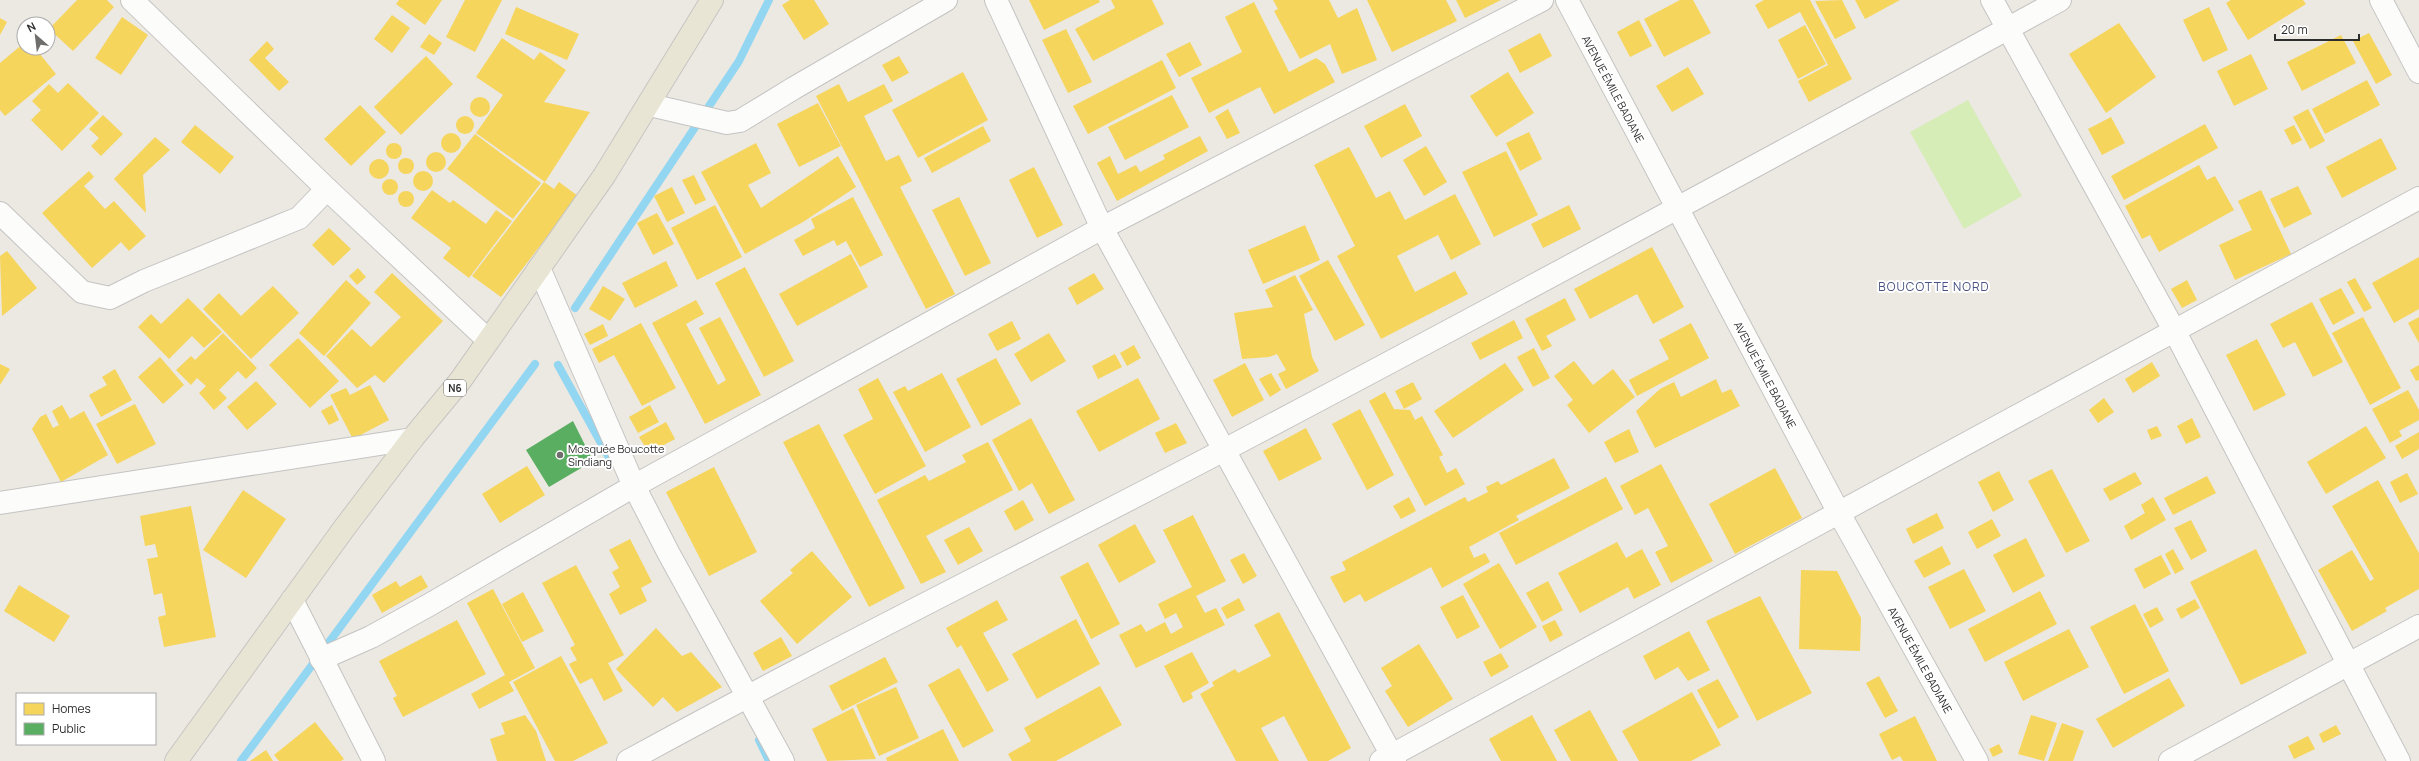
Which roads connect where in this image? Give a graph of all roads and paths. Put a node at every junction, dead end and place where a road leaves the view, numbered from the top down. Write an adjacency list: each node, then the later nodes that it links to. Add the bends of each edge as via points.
1 (132, 0): 13 (street)
2 (712, 0): 12 (main road, N6)
3 (946, 0): 12 (street, via 740,121 728,123)
4 (996, 0): 17 (street)
5 (1542, 0): 17 (street)
6 (1567, 0): 15 (street, AVENUE ÉMILE BADIANE)
7 (1992, 0): 10 (street)
8 (2060, 0): 10 (street)
9 (2382, 0): 11 (street)
10 (2007, 29): 15 (street); 19 (street)
11 (2419, 72)
12 (650, 105): 18 (main road, N6)
13 (327, 189): 16 (street, via 299,218 144,281 110,298 82,292); 20 (street)
14 (2419, 198): 19 (street)
15 (1676, 210): 22 (street); 25 (street, AVENUE ÉMILE BADIANE)
16 (0, 213)
17 (1102, 228): 22 (street); 23 (street)
18 (539, 268): 20 (main road, N6); 23 (street)
19 (2174, 330): 25 (street); 29 (street)
20 (488, 340): 21 (main road, N6, via 460,381)
21 (412, 439): 24 (street); 26 (main road, N6)
22 (1224, 450): 30 (street); 32 (street)
23 (634, 486): 28 (street, via 371,637); 30 (street)
24 (0, 503)
25 (1839, 514): 31 (street, AVENUE ÉMILE BADIANE); 32 (street)
26 (292, 600): 28 (street); 33 (main road, N6)
27 (2419, 626): 29 (street)
28 (321, 659): 34 (street)
29 (2349, 664): 37 (street); 38 (street)
30 (747, 695): 35 (street); 36 (street)
31 (1972, 757)
32 (1389, 759)
33 (176, 761)
34 (374, 761)
35 (628, 761)
36 (783, 761)
37 (2170, 761)
38 (2399, 761)

